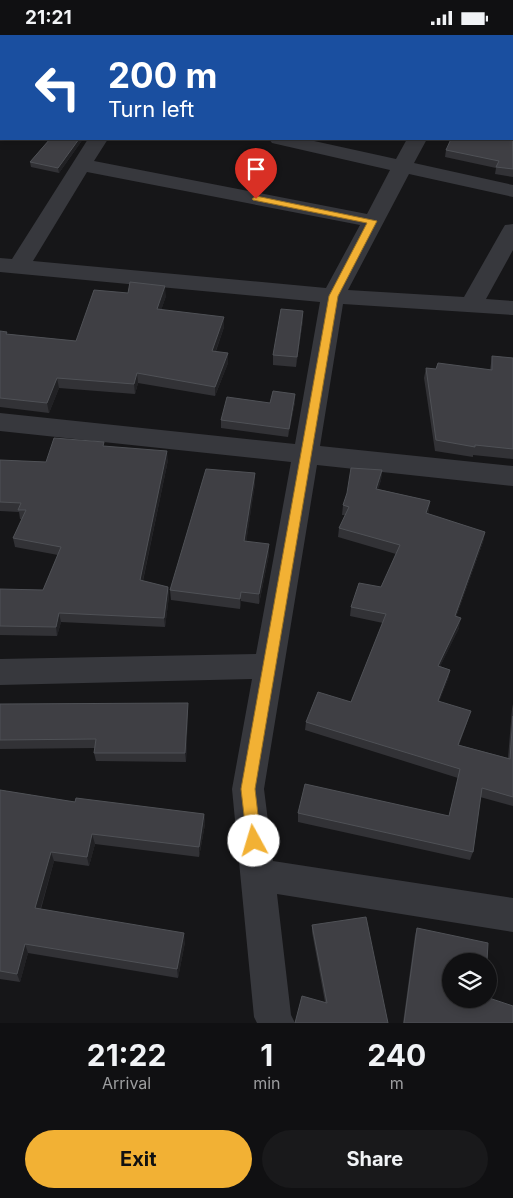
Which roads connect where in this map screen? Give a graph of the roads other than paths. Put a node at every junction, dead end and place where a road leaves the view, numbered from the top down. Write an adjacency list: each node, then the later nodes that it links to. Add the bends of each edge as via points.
1 (97, 140): 4 (street)
2 (284, 140): 5 (street)
3 (416, 140): 5 (street)
4 (82, 165): 7 (street); 9 (street)
5 (401, 165): 6 (street); 7 (street)
6 (513, 191)
7 (372, 221): 10 (street)
8 (513, 230): 11 (street)
9 (9, 266): 10 (street)
10 (333, 296): 11 (street); 14 (street)
11 (471, 305): 12 (street)
12 (513, 308)
13 (0, 422): 14 (street)
14 (305, 454): 15 (street); 16 (street)
15 (513, 476)
16 (268, 666): 17 (street); 18 (street, via 248,789)
17 (0, 672)
18 (258, 875): 19 (street); 20 (street)
19 (513, 915)
20 (276, 1023)

